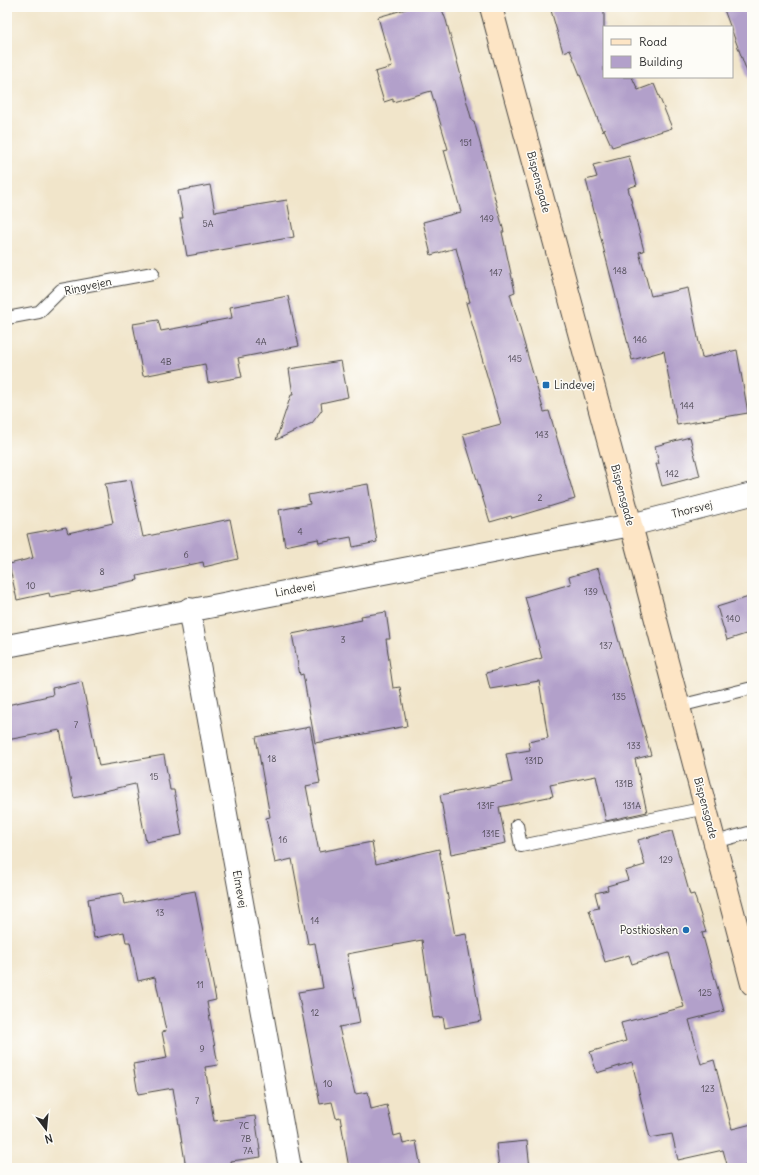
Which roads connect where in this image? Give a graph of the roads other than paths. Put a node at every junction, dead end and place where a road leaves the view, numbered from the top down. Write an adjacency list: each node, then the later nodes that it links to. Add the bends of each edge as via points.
1 (491, 7): 5 (street, Bispensgade)
2 (153, 273): 3 (lane, Ringvejen, via 61,290 39,312)
3 (7, 318)
4 (752, 494): 5 (street, Thorsvej)
5 (631, 525): 6 (street, Lindevej); 9 (street, Bispensgade)
6 (189, 609): 7 (street, Lindevej); 16 (street, Elmevej)
7 (7, 646)
8 (752, 688): 9 (lane)
9 (679, 706): 10 (street, Bispensgade)
10 (706, 808): 11 (lane, via 521,846); 13 (street, Bispensgade)
11 (517, 825)
12 (752, 832): 13 (lane)
13 (715, 842): 14 (street, Bispensgade)
14 (746, 934): 15 (street, Bispensgade)
15 (752, 984)
16 (290, 1168)

